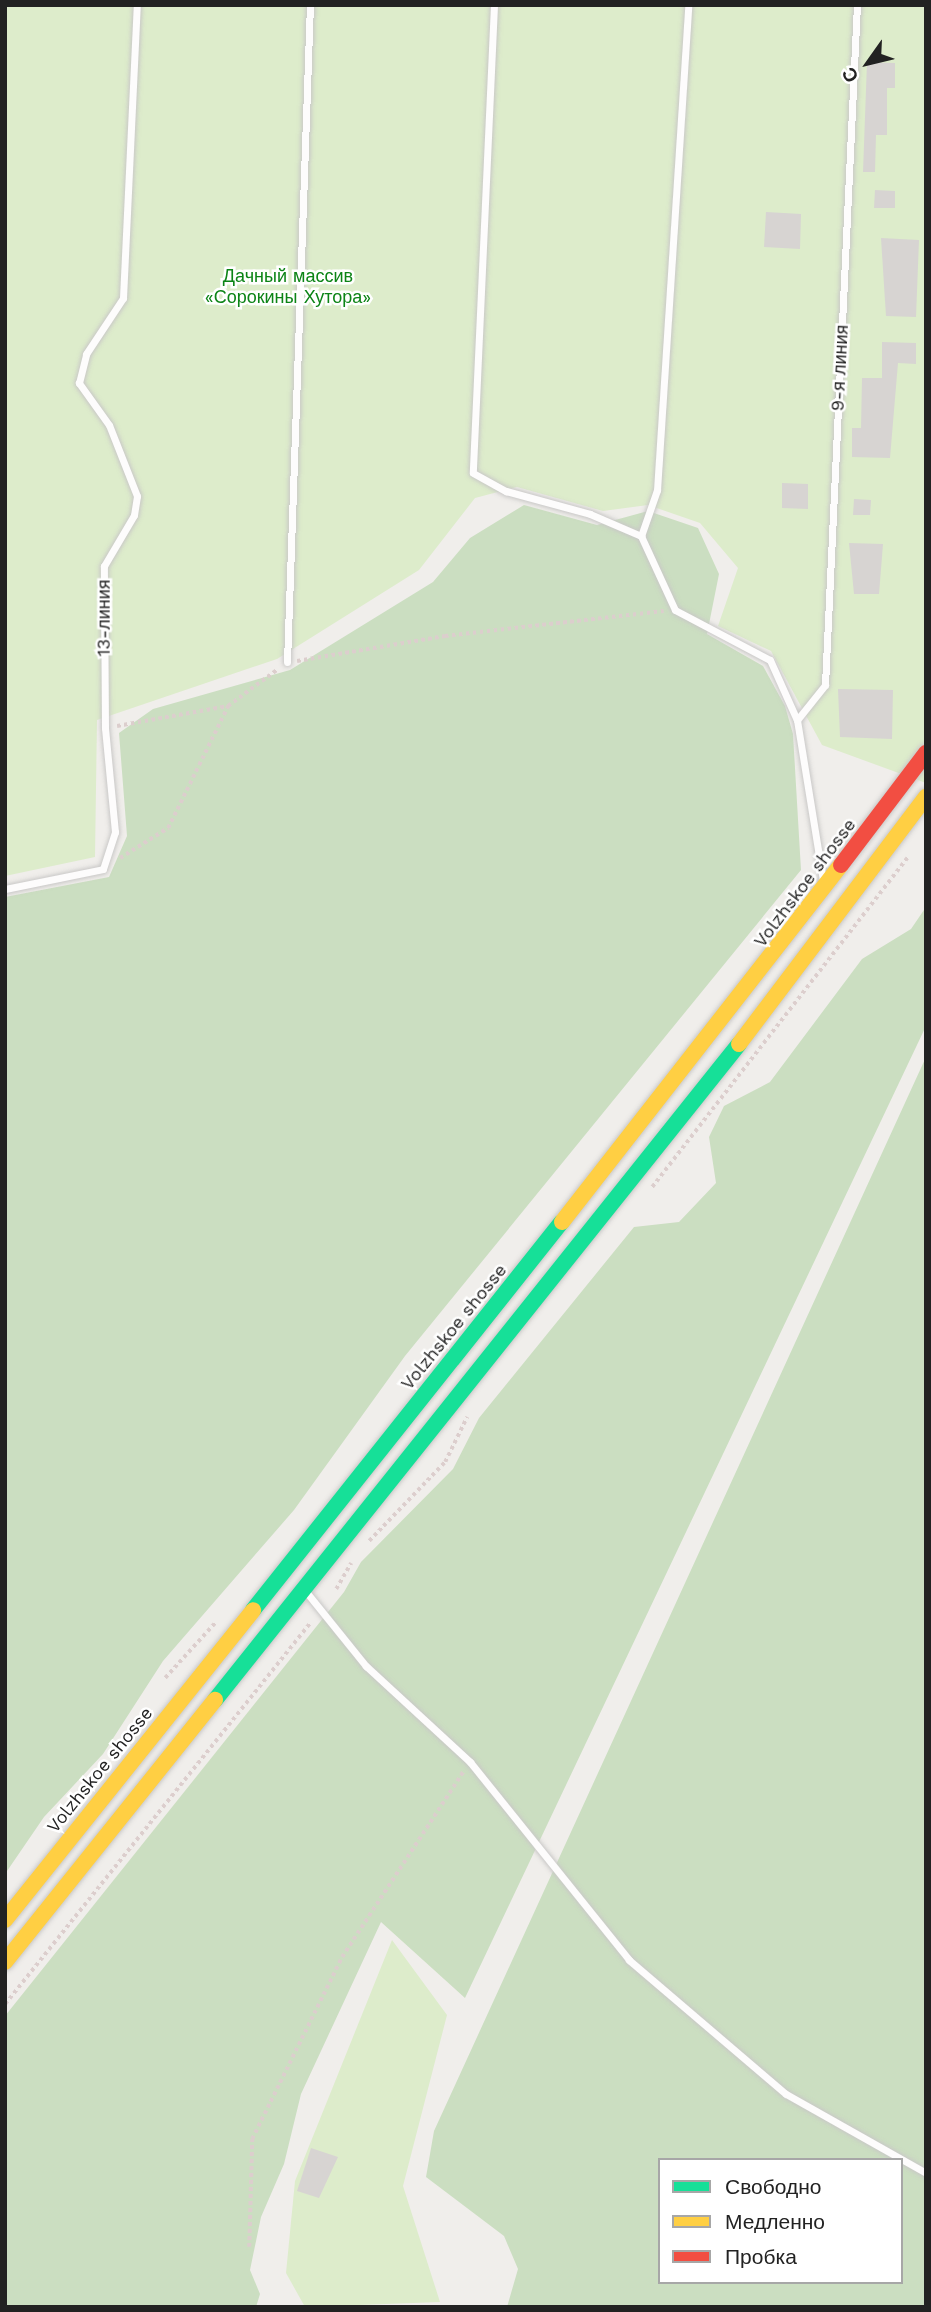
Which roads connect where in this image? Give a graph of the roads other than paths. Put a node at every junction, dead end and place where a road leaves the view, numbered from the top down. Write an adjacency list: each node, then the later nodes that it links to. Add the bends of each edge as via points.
1 (137, 5): 11 (lane, 13-линия, via 123,298 86,354 79,383 109,425 137,496 134,515 104,566 105,729 115,832 103,869)
2 (310, 5): 7 (lane)
3 (494, 5): 6 (lane, via 473,473 506,491 590,514)
4 (688, 5): 6 (lane, via 657,490)
5 (857, 5): 8 (lane, 9-я линия, via 825,685)
6 (641, 536): 8 (lane, via 675,610 769,660)
7 (287, 663)
8 (797, 720): 12 (lane)
9 (926, 753): 12 (main road, Volzhskoe shosse)
10 (926, 797): 13 (main road, via 745,1036)
11 (5, 890)
12 (825, 890): 14 (main road, Volzhskoe shosse)
13 (303, 1587): 15 (main road); 16 (lane, via 366,1667 470,1762 629,1960 786,2094)
14 (5, 1920)
15 (5, 1962)
16 (901, 2158)
17 (903, 2159): 18 (lane)
18 (926, 2172)

